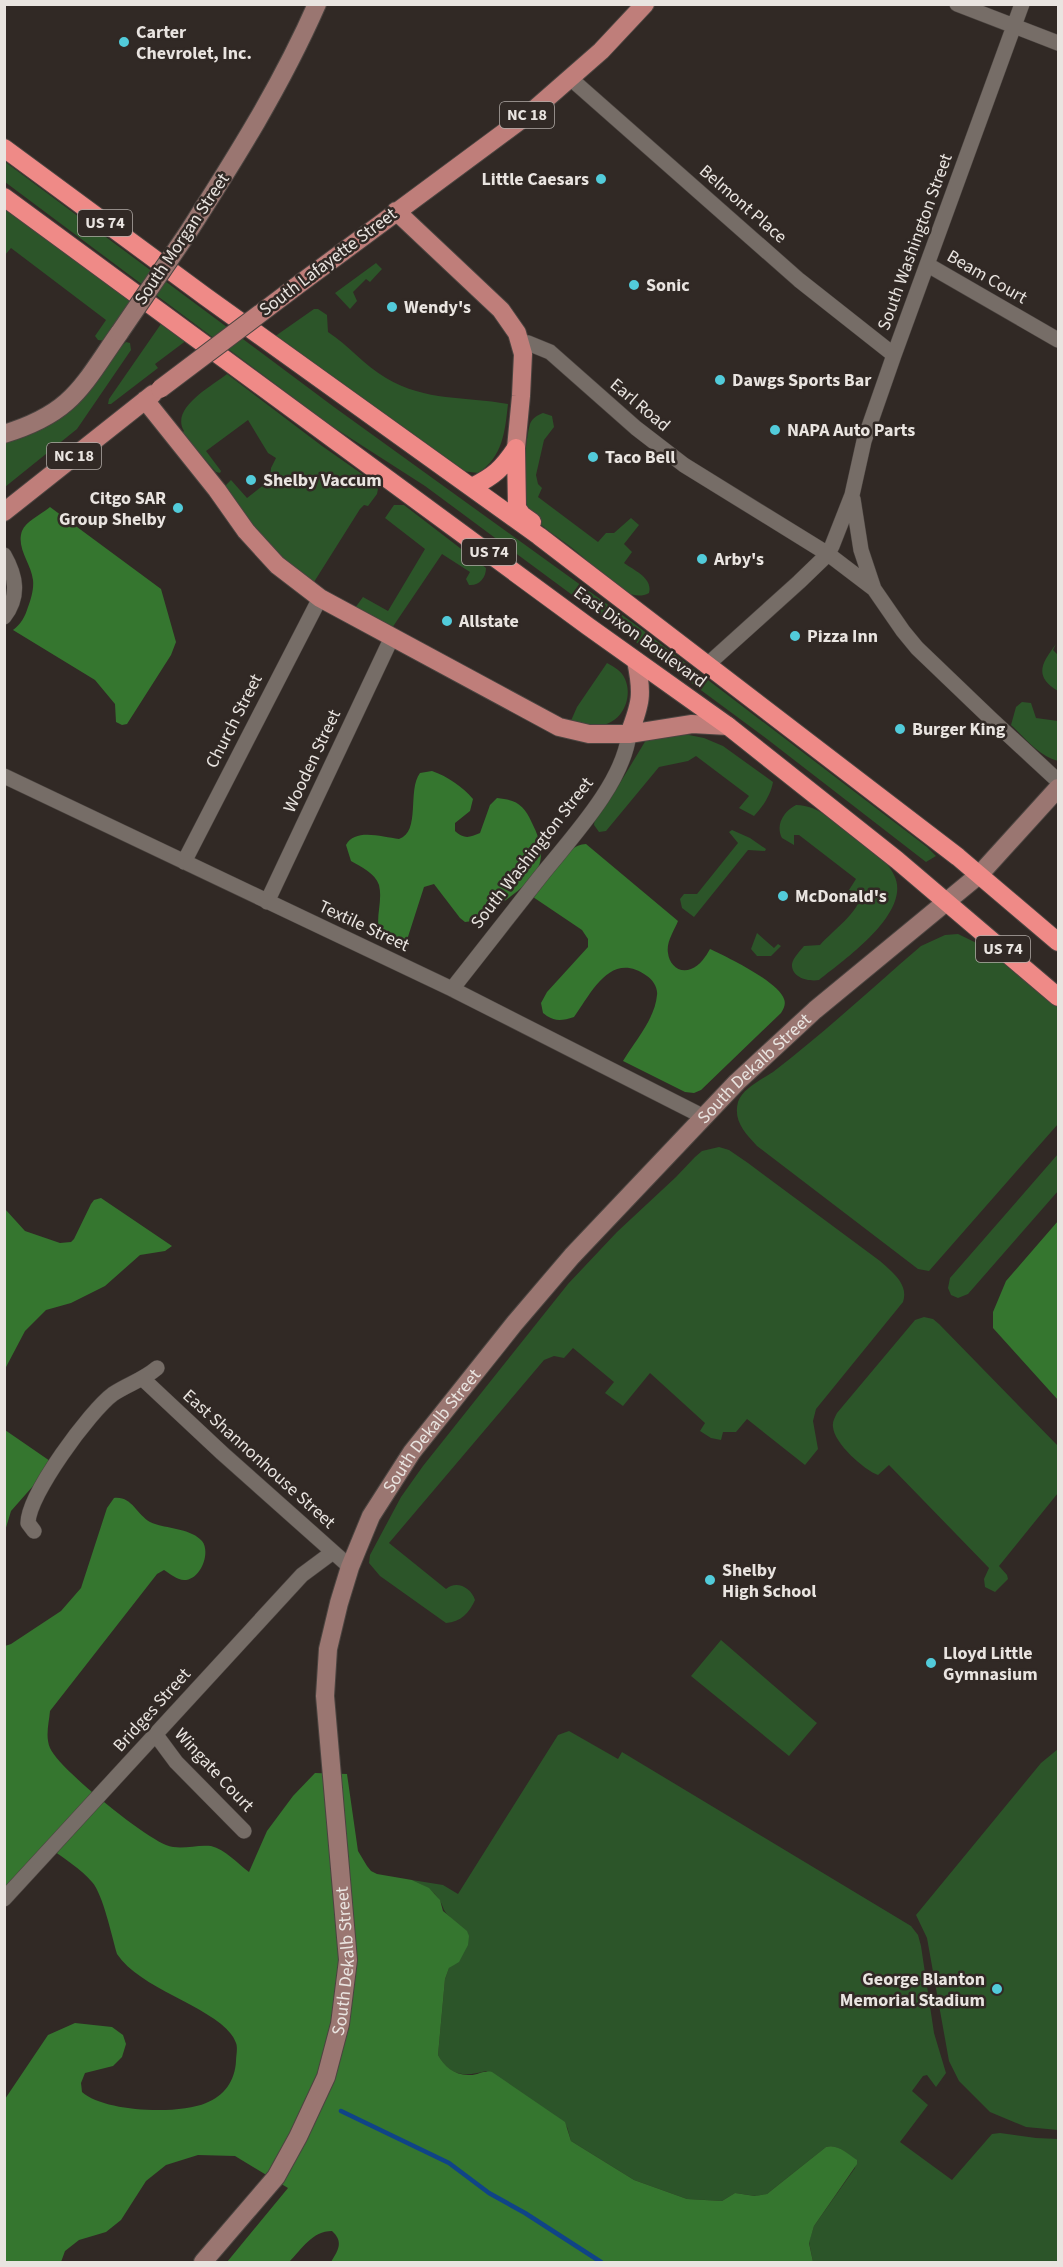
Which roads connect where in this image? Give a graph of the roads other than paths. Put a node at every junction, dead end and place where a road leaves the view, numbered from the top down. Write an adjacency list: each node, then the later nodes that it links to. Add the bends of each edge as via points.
1 (317, 4): 16 (main road, South Morgan Street, bridge, via 249,138 84,385 54,413)
2 (645, 4): 7 (main road, South Lafayette Street / NC 18)
3 (957, 4): 5 (street)
4 (1022, 4): 5 (street, South Washington Street)
5 (1013, 27): 6 (street); 11 (street, South Washington Street)
6 (1059, 43)
7 (570, 78): 10 (main road, South Lafayette Street / NC 18, via 522,119); 14 (street, Belmont Place, via 799,280)
8 (4, 148): 18 (highway, East Dixon Boulevard / US 74)
9 (4, 197): 28 (highway, East Dixon Boulevard / US 74)
10 (396, 212): 13 (main road, via 501,310); 15 (main road, South Lafayette Street / NC 18, bridge)
11 (927, 265): 12 (street, Beam Court); 14 (street, South Washington Street)
12 (1059, 340)
13 (520, 342): 17 (main road, via 523,354); 22 (street, Earl Road, via 550,352 684,465)
14 (894, 355): 19 (street, South Washington Street, via 864,441)
15 (145, 400): 20 (main road, South Lafayette Street / NC 18); 25 (main road, via 265,554)
16 (4, 434)
17 (516, 448): 18 (highway, via 503,468); 21 (highway, via 517,508 536,526)
18 (472, 487): 21 (highway, East Dixon Boulevard / US 74)
19 (852, 495): 22 (street, South Washington Street); 24 (street, South Washington Street, via 861,550)
20 (4, 512)
21 (539, 536): 29 (highway, East Dixon Boulevard / US 74)
22 (828, 554): 24 (street, Earl Road); 29 (street, South Washington Street)
23 (4, 555): 26 (street, via 12,569 15,588)
24 (874, 589): 33 (street, via 918,648)
25 (320, 597): 27 (main road); 35 (street, Church Street)
26 (4, 617)
27 (392, 637): 31 (main road, via 547,723 589,734); 37 (street, Wooden Street)
28 (636, 661): 30 (highway, East Dixon Boulevard / US 74); 31 (main road, via 640,703)
29 (706, 665): 36 (highway, East Dixon Boulevard / US 74)
30 (728, 726): 31 (main road, via 693,724); 38 (highway, East Dixon Boulevard / US 74)
31 (629, 734): 40 (street, South Washington Street, via 627,751 610,785)
32 (4, 776): 35 (street, Textile Street)
33 (1059, 781)
34 (1059, 789): 36 (main road, South Dekalb Street)
35 (184, 862): 37 (street, Textile Street)
36 (980, 874): 38 (main road, South Dekalb Street); 39 (highway, East Dixon Boulevard / US 74)
37 (267, 902): 40 (street, Textile Street)
38 (946, 902): 41 (highway, East Dixon Boulevard / US 74); 42 (main road, South Dekalb Street, via 815,1010)
39 (1059, 942)
40 (452, 989): 42 (street, Textile Street)
41 (1059, 997)
42 (704, 1117): 47 (main road, South Dekalb Street, via 572,1256 412,1452 371,1516)
43 (157, 1368): 44 (street)
44 (143, 1379): 45 (street, via 113,1394 64,1451 31,1507 28,1523); 46 (street, East Shannonhouse Street)
45 (33, 1532)
46 (333, 1552): 47 (street, East Shannonhouse Street); 48 (street, Bridges Street, via 302,1575)
47 (350, 1567): 51 (main road, South Dekalb Street, via 328,1649 325,1696 348,1960 340,2024 326,2077 276,2177)
48 (156, 1735): 49 (street, Wingate Court, via 176,1762); 50 (street, Bridges Street)
49 (244, 1831)
50 (4, 1899)
51 (203, 2262)

